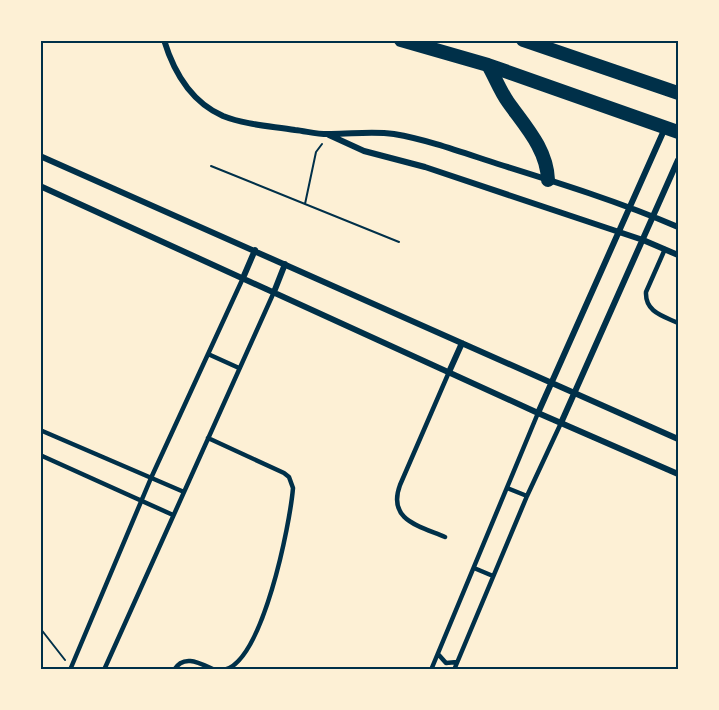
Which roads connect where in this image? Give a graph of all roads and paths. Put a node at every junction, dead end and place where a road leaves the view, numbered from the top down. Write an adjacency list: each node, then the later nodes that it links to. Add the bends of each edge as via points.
1 (164, 40): 7 (street, via 176,74 206,107 241,122)
2 (401, 40): 4 (highway)
3 (523, 40): 5 (highway)
4 (488, 64): 6 (highway); 11 (highway, via 507,101 542,151)
5 (678, 93)
6 (672, 130): 14 (street)
7 (329, 135): 11 (street, via 368,131 395,134); 13 (path, via 316,152); 17 (street, via 364,151 425,166)
8 (40, 156): 21 (street)
9 (678, 160): 15 (street)
10 (211, 166): 13 (path)
11 (548, 180): 14 (street)
12 (40, 186): 24 (street)
13 (305, 204): 19 (path)
14 (629, 208): 15 (street); 17 (street)
15 (654, 216): 16 (street); 18 (street)
16 (678, 227)
17 (619, 232): 18 (street); 31 (street)
18 (643, 240): 20 (street); 32 (street)
19 (399, 242)
20 (665, 249): 22 (street); 26 (lane, via 646,298 653,312)
21 (255, 250): 23 (street); 24 (street)
22 (678, 255)
23 (285, 264): 25 (street); 27 (street)
24 (243, 278): 25 (street); 28 (lane)
25 (274, 292): 29 (lane); 30 (street)
26 (678, 323)
27 (462, 343): 30 (street); 31 (street)
28 (208, 354): 29 (lane); 40 (lane)
29 (239, 368): 36 (lane)
30 (449, 372): 33 (street); 46 (lane, via 396,500 400,514 409,521)
31 (551, 383): 32 (street); 33 (street)
32 (574, 393): 34 (street); 37 (street)
33 (537, 413): 34 (street); 41 (lane)
34 (561, 423): 39 (street); 43 (lane)
35 (40, 430): 40 (lane)
36 (208, 438): 42 (lane); 56 (lane, via 284,473 293,488 269,602 243,655 236,664)
37 (678, 439)
38 (40, 455): 44 (lane)
39 (678, 474)
40 (151, 478): 42 (lane); 44 (lane)
41 (507, 488): 43 (lane); 47 (lane)
42 (184, 492): 45 (lane)
43 (527, 496): 48 (lane)
44 (141, 500): 45 (lane); 52 (lane)
45 (173, 515): 53 (lane)
46 (445, 537)
47 (474, 568): 48 (lane); 50 (lane)
48 (493, 576): 51 (lane)
49 (40, 628): 52 (path)
50 (438, 654): 51 (lane, via 446,663); 57 (lane)
51 (457, 662): 58 (lane)
52 (70, 668)
53 (104, 669)
54 (174, 669): 55 (lane, via 188,660)
55 (215, 669)
56 (224, 669)
57 (431, 669)
58 (454, 669)

